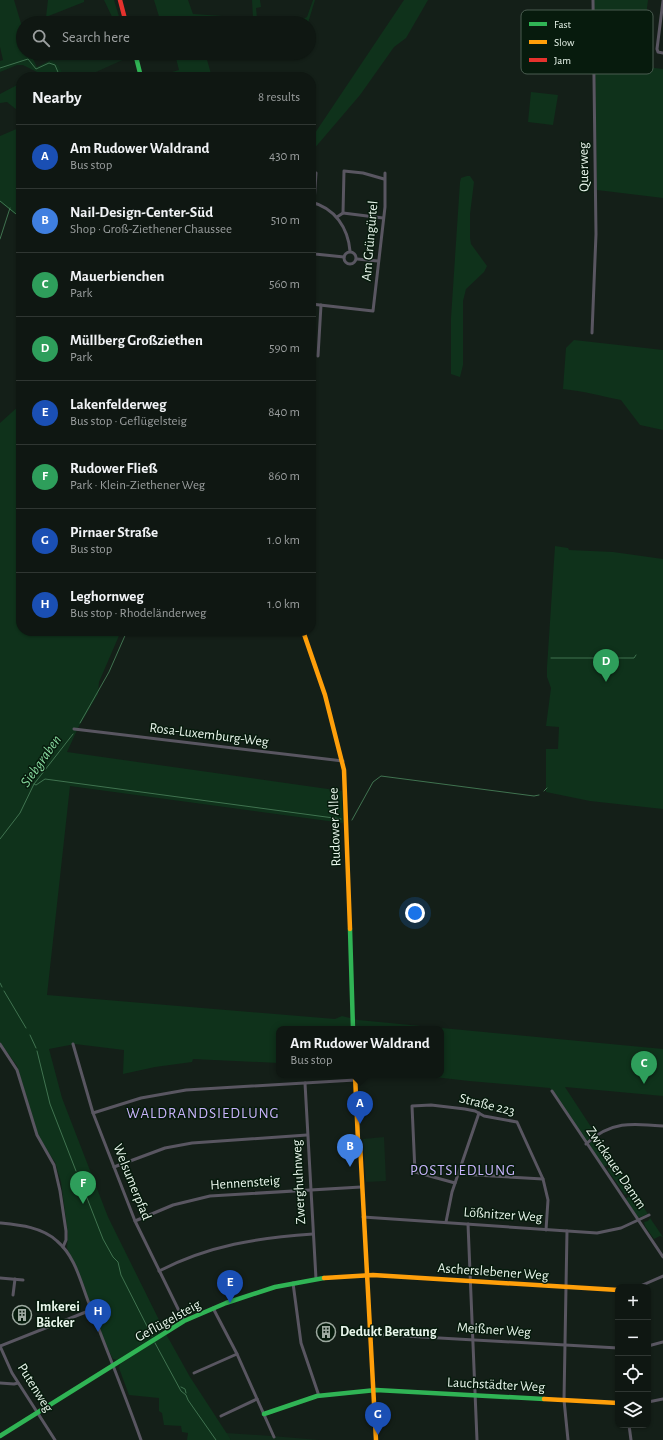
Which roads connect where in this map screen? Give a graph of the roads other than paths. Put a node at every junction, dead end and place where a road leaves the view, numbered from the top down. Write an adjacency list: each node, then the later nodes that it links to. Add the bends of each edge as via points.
1 (120, 0): 5 (street)
2 (592, 0): 4 (street, Querweg)
3 (663, 1): 6 (street, via 657,50)
4 (592, 10)
5 (124, 16)
6 (663, 54)
7 (136, 60): 8 (street)
8 (140, 72)
9 (593, 74): 23 (street, Querweg, via 596,234)
10 (385, 172): 11 (street, Am Grüngürtel)
11 (384, 179): 13 (street, via 343,170); 15 (street, Am Grüngürtel, via 386,189)
12 (316, 204): 14 (street)
13 (343, 213): 14 (street); 15 (street)
14 (337, 217): 16 (street, via 346,232)
15 (383, 218): 20 (street, Am Grüngürtel)
16 (350, 251): 18 (street); 19 (street, via 356,254)
17 (316, 254): 18 (street)
18 (344, 257): 19 (street, via 350,264)
19 (357, 258): 20 (street)
20 (378, 261): 22 (street, Am Grüngürtel, via 380,265 374,311)
21 (316, 304): 22 (street)
22 (321, 305): 24 (street)
23 (592, 333)
24 (318, 356)
25 (305, 636): 27 (street, Rudower Allee)
26 (74, 729): 27 (street, Rosa-Luxemburg-Weg)
27 (342, 761): 28 (street, Rudower Allee)
28 (353, 1026)
29 (0, 1044): 56 (street, via 17,1070 36,1132 56,1171 66,1231)
30 (73, 1044): 35 (street, Welsumerpfad)
31 (347, 1078): 33 (street)
32 (355, 1078): 44 (street)
33 (305, 1083): 35 (street, via 169,1092 124,1102); 38 (street, Zwerghuhnweg)
34 (552, 1091): 39 (street, Zwickauer Damm)
35 (93, 1113): 40 (street, Welsumerpfad)
36 (479, 1113): 41 (street); 42 (street, Straße 223, via 517,1122); 43 (street, Straße 223, via 453,1107 412,1106 415,1172)
37 (663, 1126): 39 (street, via 618,1125 595,1135)
38 (308, 1135): 40 (street, via 192,1143 165,1148); 45 (street, Zwerghuhnweg)
39 (586, 1144): 49 (street, Zwickauer Damm)
40 (114, 1166): 48 (street, Welsumerpfad)
41 (458, 1174): 42 (street); 43 (street)
42 (543, 1179): 53 (street, Straße 223, via 548,1200)
43 (455, 1183): 50 (street)
44 (361, 1186): 45 (street, Hennensteig); 47 (street)
45 (311, 1190): 48 (street, Hennensteig, via 205,1197 173,1205); 55 (street, Zwerghuhnweg)
46 (649, 1215): 49 (street, Lößnitzer Weg)
47 (363, 1217): 50 (street, Lößnitzer Weg); 59 (street)
48 (135, 1221): 58 (street, Welsumerpfad)
49 (638, 1221): 54 (street, Lößnitzer Weg, via 602,1233); 57 (street, Zwickauer Damm)
50 (446, 1222): 52 (street, Lößnitzer Weg)
51 (0, 1223): 56 (street, via 43,1232)
52 (468, 1224): 53 (street, Lößnitzer Weg); 65 (street)
53 (546, 1230): 54 (street, Lößnitzer Weg)
54 (567, 1231): 68 (street)
55 (313, 1234): 58 (street, via 267,1237 227,1245 203,1252); 63 (street, Zwerghuhnweg)
56 (63, 1247): 72 (street, via 79,1278)
57 (663, 1257)
58 (159, 1271): 73 (street, Welsumerpfad)
59 (366, 1275): 63 (street, Geflügelsteig); 65 (street, Ascherslebener Weg); 74 (street)
60 (663, 1276): 67 (street)
61 (0, 1278): 62 (street)
62 (15, 1279): 64 (street); 70 (street)
63 (316, 1279): 66 (street, Geflügelsteig)
64 (23, 1280)
65 (470, 1282): 68 (street, Ascherslebener Weg); 75 (street)
66 (293, 1283): 71 (street, Geflügelsteig); 88 (street, via 301,1343)
67 (645, 1284)
68 (566, 1288): 69 (street, Ascherslebener Weg); 77 (street)
69 (615, 1290)
70 (13, 1295)
71 (213, 1308): 73 (street, Geflügelsteig); 81 (street)
72 (91, 1310): 79 (street); 82 (street)
73 (184, 1321): 82 (street, Geflügelsteig)
74 (369, 1334): 75 (street, Meißner Weg); 86 (street)
75 (473, 1340): 77 (street, Meißner Weg); 87 (street)
76 (663, 1342): 78 (street)
77 (565, 1345): 80 (street, Meißner Weg); 91 (street)
78 (651, 1345)
79 (0, 1346): 84 (street, Putenweg)
80 (615, 1348)
81 (237, 1354): 83 (street); 89 (street)
82 (113, 1365): 94 (street, Geflügelsteig); 101 (street)
83 (194, 1373)
84 (18, 1382): 85 (street); 94 (street, Putenweg)
85 (0, 1383)
86 (373, 1390): 87 (street, Lauchstädter Weg); 88 (street, Lauchstädter Weg); 102 (street)
87 (475, 1395): 91 (street, Lauchstädter Weg); 103 (street)
88 (319, 1396): 95 (street, Lauchstädter Weg)
89 (258, 1399): 95 (street); 96 (street)
90 (663, 1399): 92 (street)
91 (564, 1400): 93 (street, Lauchstädter Weg); 104 (street)
92 (651, 1401)
93 (615, 1403)
94 (36, 1412): 98 (street, Geflügelsteig); 100 (street, Putenweg)
95 (264, 1414): 99 (street)
96 (221, 1416)
97 (629, 1428): 105 (street)
98 (0, 1436)
99 (274, 1437)
100 (55, 1440)
101 (141, 1440)
102 (376, 1440)
103 (477, 1440)
104 (568, 1440)
105 (631, 1440)

